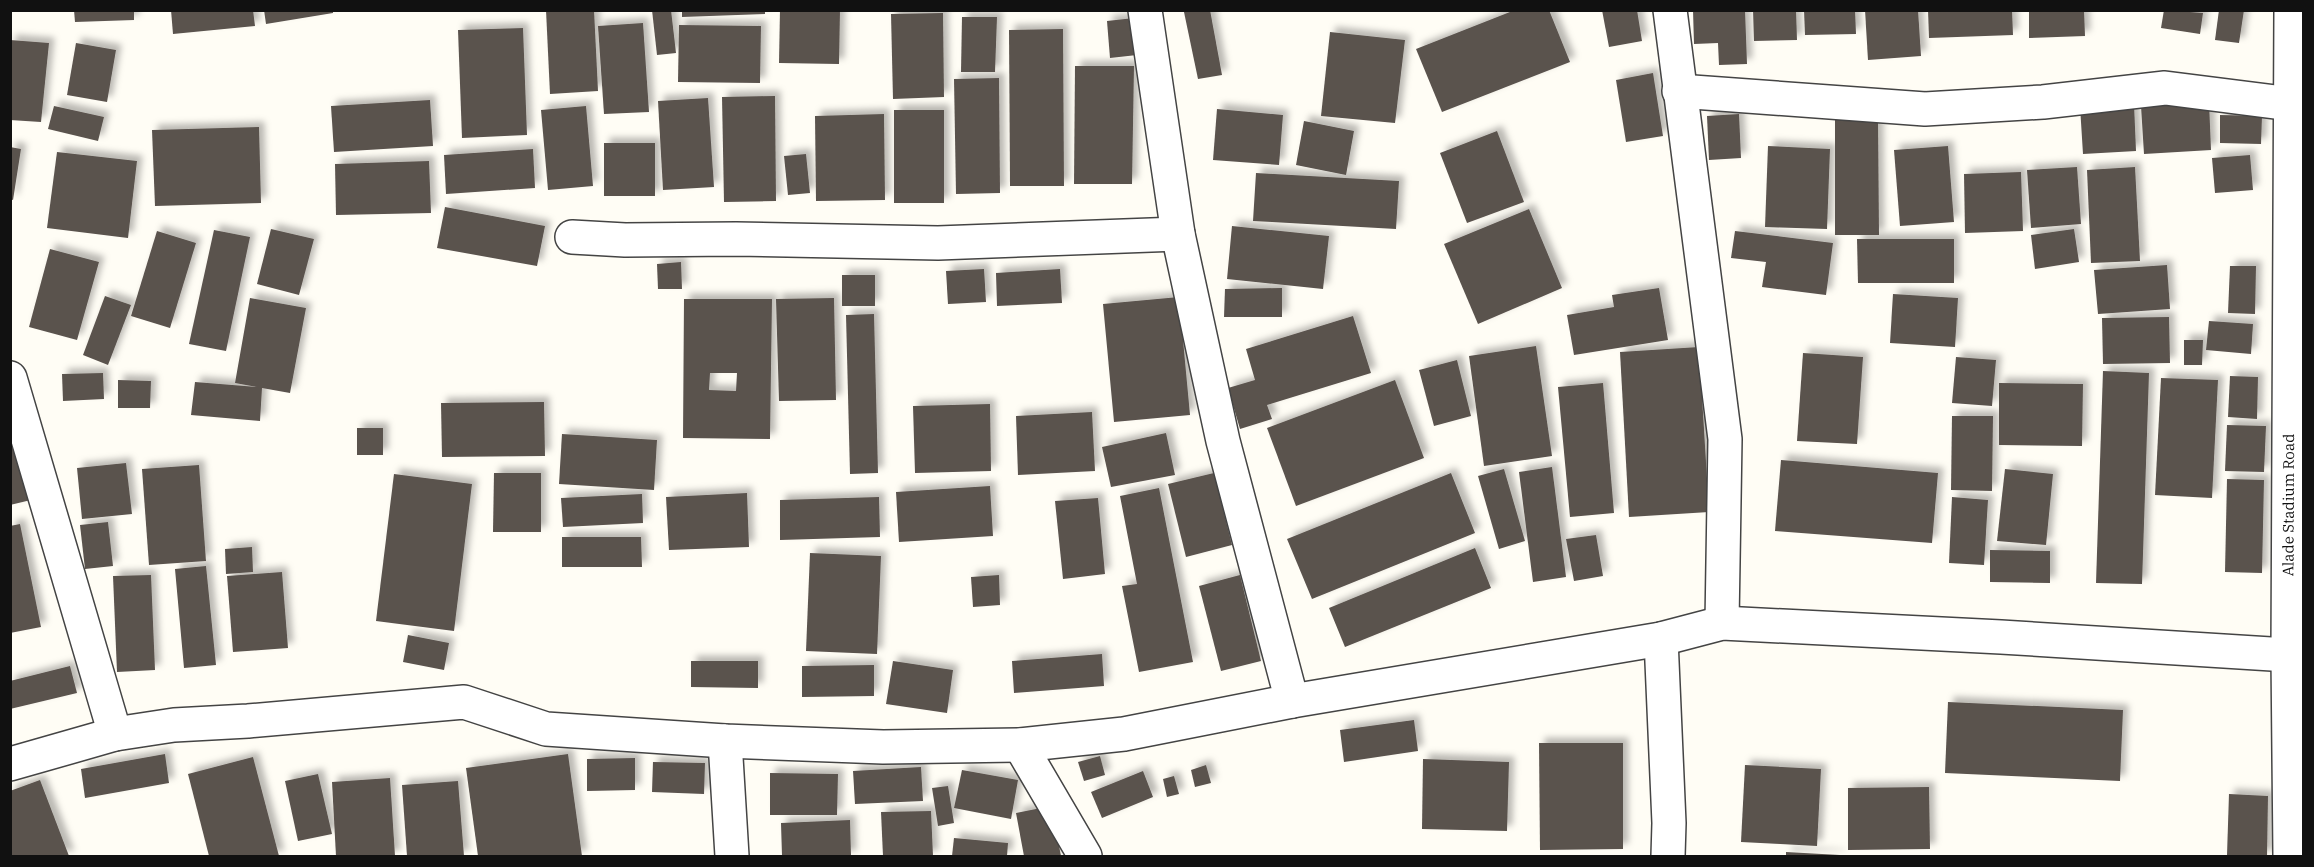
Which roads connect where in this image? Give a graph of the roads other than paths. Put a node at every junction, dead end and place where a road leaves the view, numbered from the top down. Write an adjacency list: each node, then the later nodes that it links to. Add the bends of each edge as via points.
1 (1145, 10): 6 (street)
2 (1670, 10): 4 (street)
3 (2291, 10): 5 (street, Alade Stadium Road)
4 (1679, 91): 5 (street, via 1924,109 2043,102 2165,88); 9 (street, via 1725,439)
5 (2297, 103): 11 (street, Alade Stadium Road)
6 (1178, 234): 7 (street, via 938,243); 12 (street, via 1223,441)
7 (572, 237)
8 (10, 378): 13 (street)
9 (1722, 623): 10 (street); 11 (street)
10 (1661, 639): 12 (street); 19 (street)
11 (2296, 653): 20 (street, Alade Stadium Road)
12 (1292, 701): 15 (street, via 1124,734)
13 (115, 734): 14 (street, via 174,724 464,702 546,729); 16 (street)
14 (725, 741): 15 (street, via 883,747); 17 (street)
15 (1020, 746): 18 (street)
16 (10, 764)
17 (732, 856)
18 (1085, 856)
19 (1668, 856)
20 (2290, 856)

